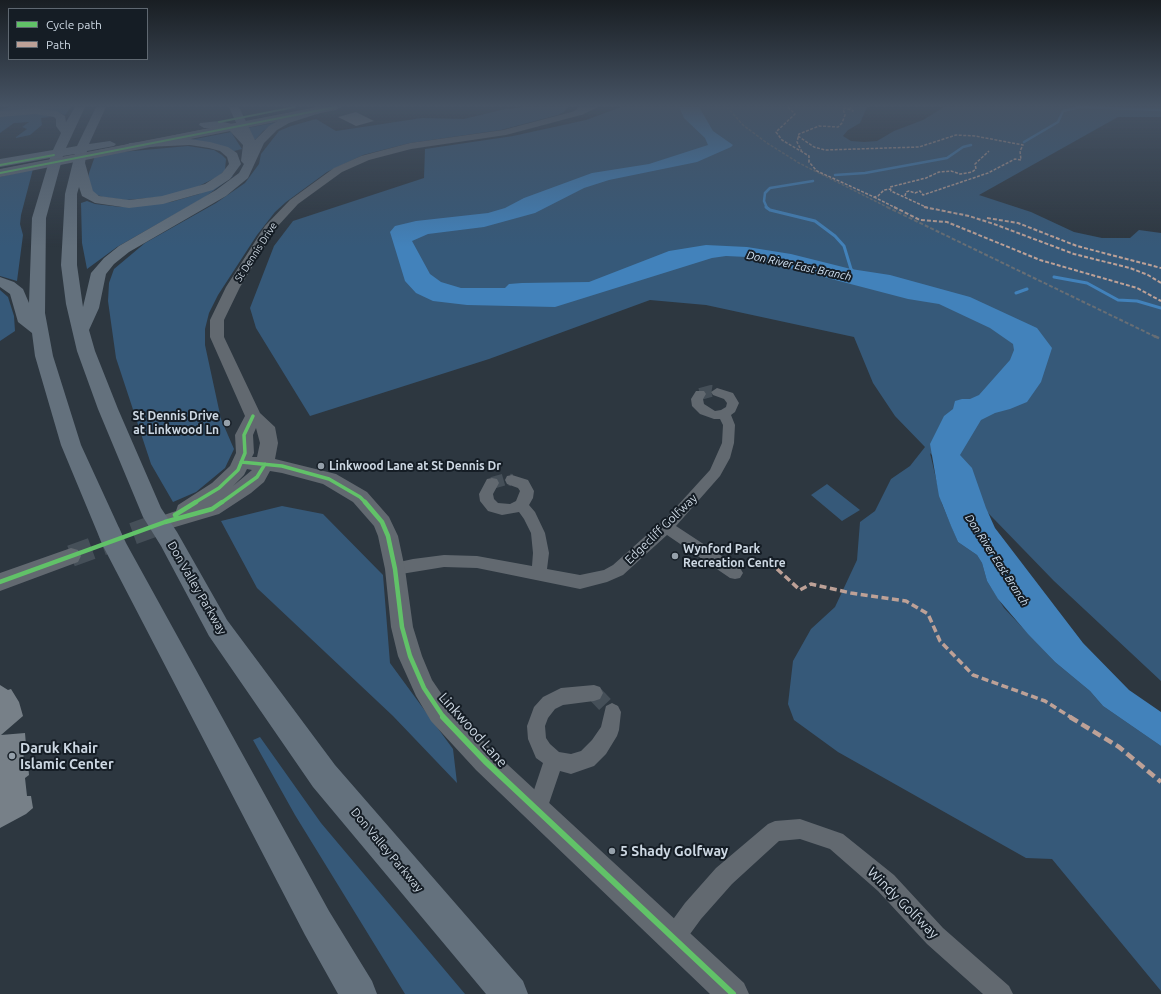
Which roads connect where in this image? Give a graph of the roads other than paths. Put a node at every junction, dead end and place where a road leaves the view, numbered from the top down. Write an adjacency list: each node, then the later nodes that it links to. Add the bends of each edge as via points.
1 (57, 153): 15 (highway, via 39,218 37,313)
2 (58, 153): 10 (main road)
3 (81, 153): 9 (highway, Don Valley Parkway)
4 (94, 153): 11 (main road)
5 (231, 153): 9 (highway, via 236,164 226,176 209,187 163,200 129,204 95,199 87,193)
6 (248, 153): 12 (highway, via 248,158)
7 (254, 153): 12 (highway, via 244,175)
8 (382, 153): 19 (street, St Dennis Drive, via 338,170 294,202 271,226 217,320 217,337)
9 (79, 160): 14 (highway, Don Valley Parkway, via 71,194 69,265 74,304)
10 (0, 164)
11 (0, 173)
12 (235, 181): 14 (highway, via 202,206 109,261 99,273 91,308)
13 (0, 282): 15 (highway, via 17,292 24,318)
14 (81, 329): 37 (highway, Don Valley Parkway, via 86,351 108,409 151,510 218,628 324,776)
15 (41, 333): 36 (highway, via 44,356 71,445 119,554 313,916)
16 (717, 392): 18 (street, via 729,396 733,403 731,410)
17 (700, 394): 18 (street, via 697,399 698,406 704,411)
18 (724, 414): 25 (street, Edgecliff Golfway, via 729,425 729,434 723,458 715,474)
19 (253, 416): 20 (street, via 244,435 245,453); 21 (street, St Dennis Drive, via 266,427 269,442)
20 (242, 462): 21 (street, Linkwood Lane); 21 (street, via 238,470 219,488 165,522 212,509 244,488)
21 (266, 464): 27 (street, Linkwood Lane, via 329,478 360,497 382,522 388,536)
22 (512, 480): 24 (street, via 523,484 527,491)
23 (492, 482): 24 (street, via 486,494 487,501 493,507 502,510)
24 (521, 505): 29 (street, via 538,533 541,553)
25 (665, 526): 28 (street); 29 (street, Edgecliff Golfway, via 628,561 607,576 580,582)
26 (71, 556): 30 (street)
27 (395, 569): 29 (street, Edgecliff Golfway, via 413,564 444,561 477,562); 34 (street, Linkwood Lane, via 405,637 424,688 440,713 469,746)
28 (735, 572)
29 (539, 573)
30 (0, 582)
31 (594, 693): 33 (street, via 561,697 549,703 540,713 536,726 537,739 543,751)
32 (612, 712): 33 (street, via 610,730 587,759 571,764)
33 (554, 760): 34 (street)
34 (537, 811): 35 (street, Linkwood Lane)
35 (674, 937): 38 (street, Linkwood Lane); 39 (street, Windy Golfway, via 724,876 761,842 775,831 800,829 836,841 886,883 935,936)
36 (359, 994)
37 (510, 994)
38 (733, 994)
39 (1001, 994)

